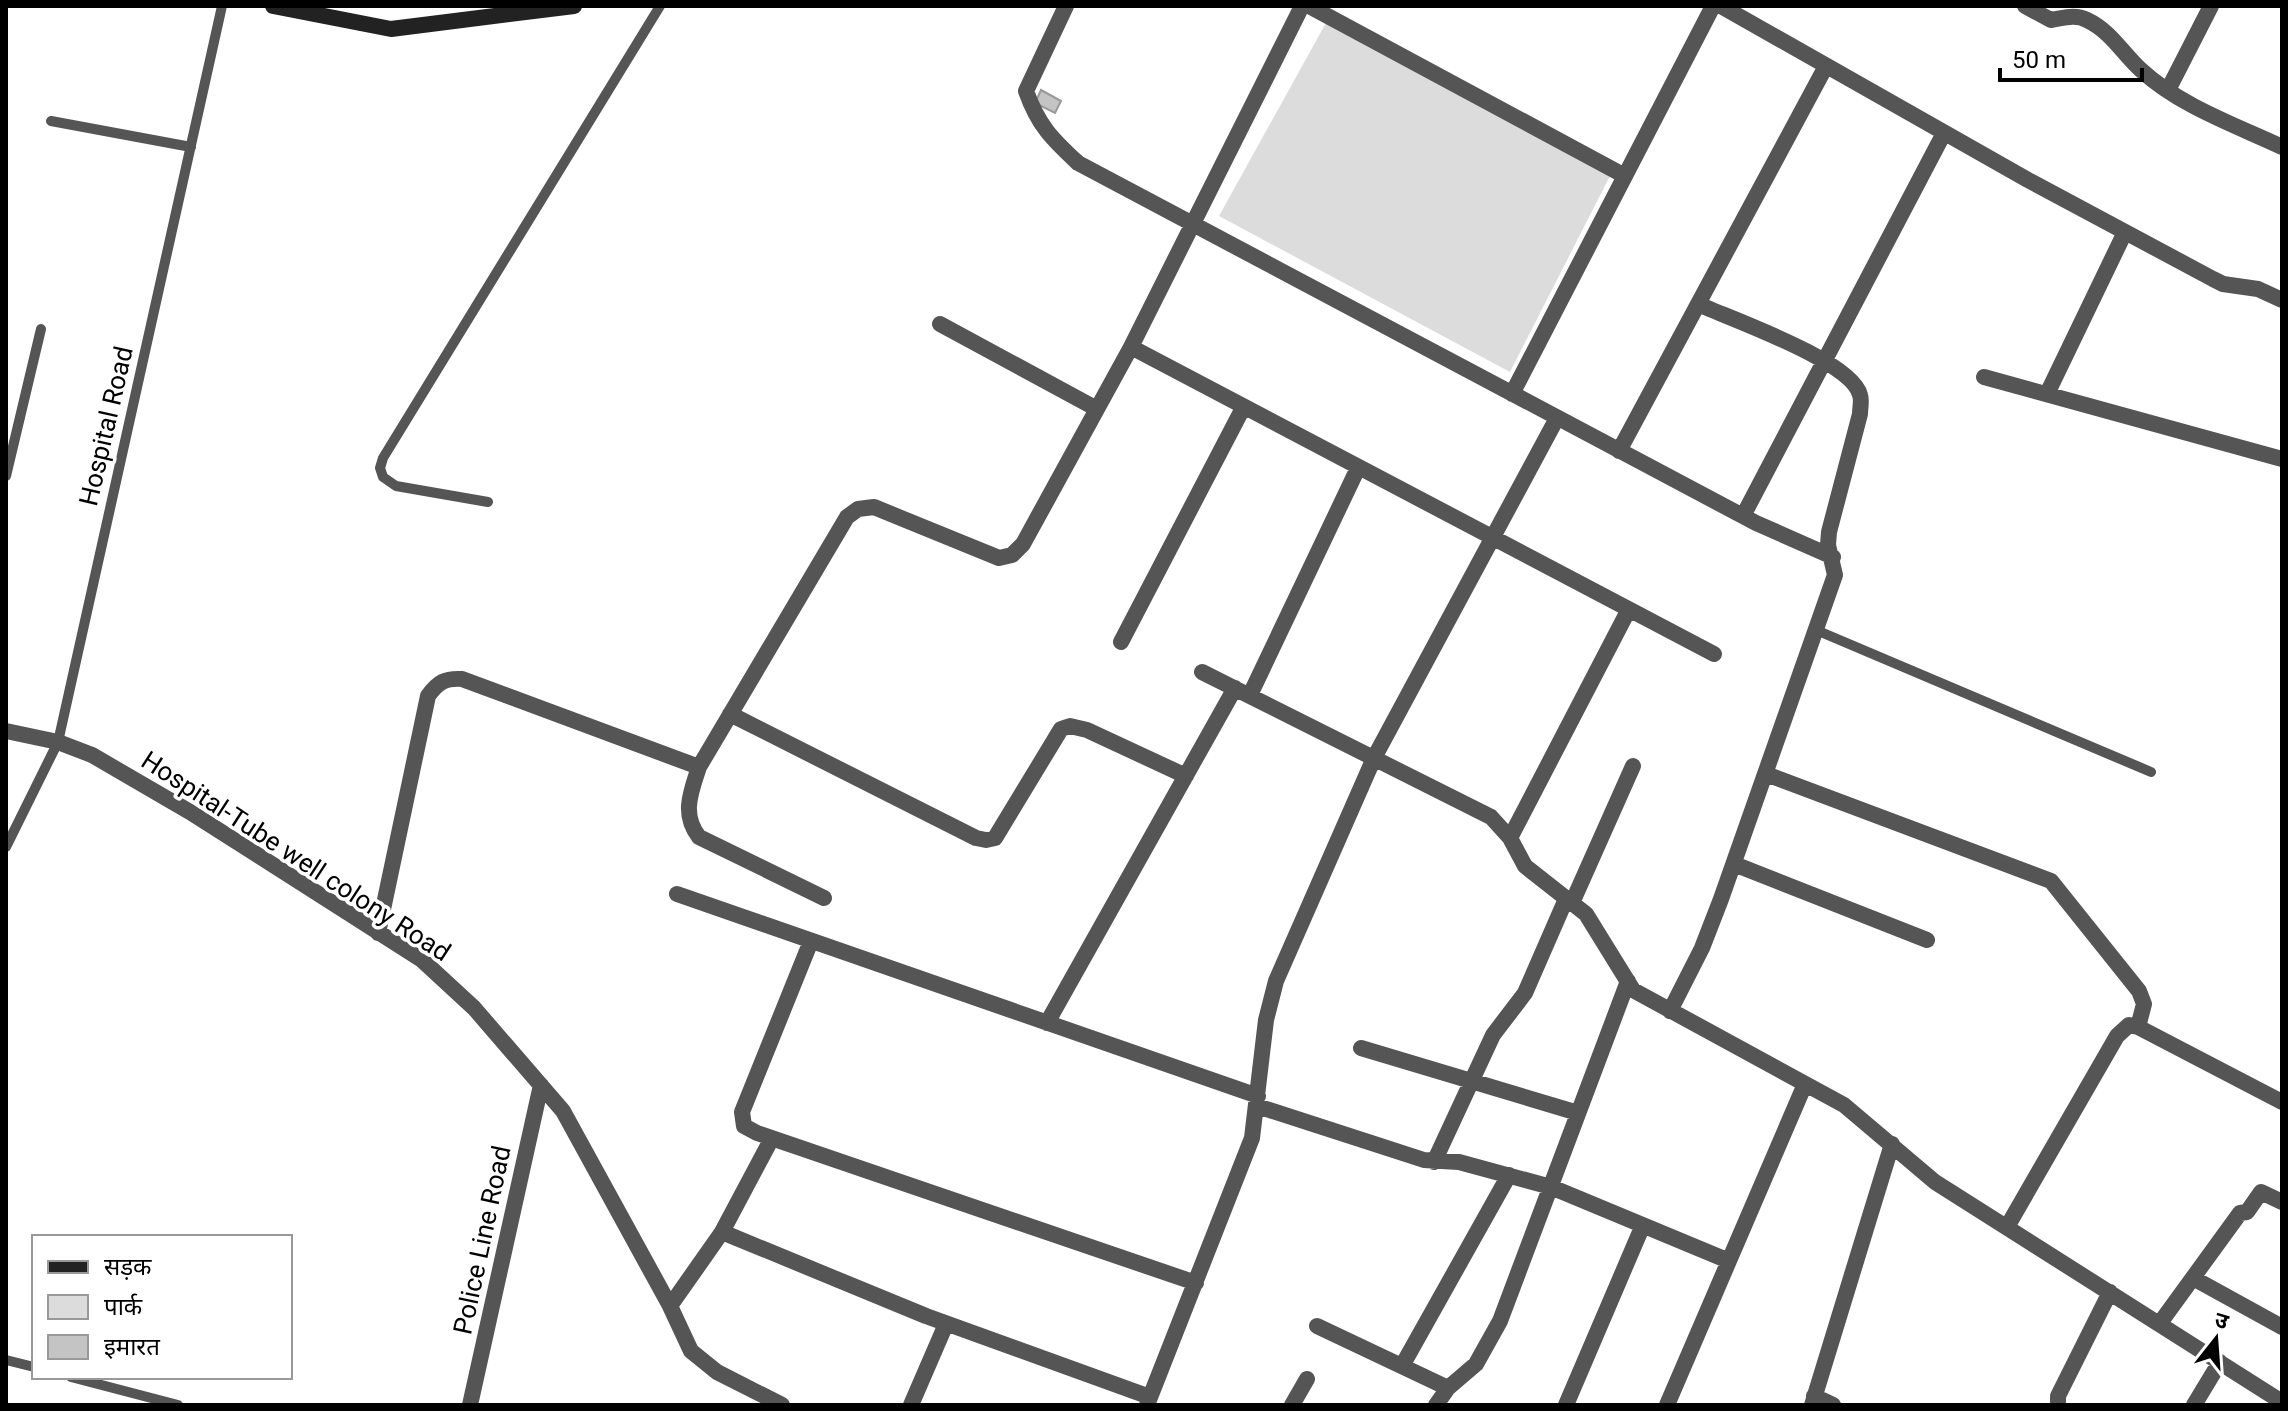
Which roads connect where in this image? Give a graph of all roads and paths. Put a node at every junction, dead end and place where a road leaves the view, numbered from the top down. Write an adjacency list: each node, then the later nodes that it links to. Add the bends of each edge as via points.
1 (222, 6): 18 (lane, Hospital Road)
2 (574, 6): 13 (main road, via 391,29)
3 (660, 6): 39 (lane, via 383,458 383,477 396,486)
4 (1066, 6): 21 (street, via 1026,91 1035,117 1078,163)
5 (1302, 6): 21 (street)
6 (1309, 6): 20 (street)
7 (1713, 6): 20 (street)
8 (1721, 6): 14 (street)
9 (2025, 6): 12 (street, via 2051,20)
10 (2211, 6): 15 (street)
11 (282, 7): 13 (main road)
12 (2075, 11): 15 (street, via 2110,34 2141,71)
13 (339, 12)
14 (1826, 66): 17 (street); 24 (street)
15 (2168, 90): 19 (street)
16 (51, 121): 18 (lane)
17 (1944, 133): 22 (street); 28 (street)
18 (191, 147): 51 (lane, Hospital Road)
19 (2282, 147)
20 (1625, 176): 30 (street)
21 (1194, 222): 27 (street); 30 (street)
22 (2125, 232): 23 (street, via 2223,284 2258,289); 31 (street)
23 (2282, 300)
24 (1698, 304): 28 (street); 35 (street)
25 (940, 324): 33 (street)
26 (41, 329): 38 (lane)
27 (1131, 347): 32 (street); 33 (street)
28 (1825, 360): 40 (street); 42 (street, via 1860,394 1860,414 1829,532)
29 (1984, 377): 31 (street)
30 (1512, 394): 34 (street)
31 (2047, 394): 36 (street)
32 (1243, 408): 37 (street); 45 (street)
33 (1097, 409): 49 (street, via 1012,555 999,558 874,507 847,517)
34 (1557, 418): 35 (street); 41 (street)
35 (1619, 451): 40 (street)
36 (2282, 459)
37 (1358, 468): 41 (street); 48 (street)
38 (6, 476)
39 (488, 502)
40 (1743, 516): 42 (street)
41 (1492, 539): 43 (street); 52 (street)
42 (1833, 557): 44 (street, via 1835,575)
43 (1628, 611): 46 (street); 58 (street)
44 (1816, 630): 55 (lane); 56 (street)
45 (1121, 642)
46 (1714, 654)
47 (1202, 672): 48 (street)
48 (1242, 691): 52 (street); 57 (street)
49 (730, 714): 54 (street); 57 (street, via 986,840 995,838 1061,729 1070,726)
50 (6, 731): 51 (street, Hospital-Tube well colony Road)
51 (58, 742): 59 (lane, Hospital Road); 64 (street, Hospital-Tube well colony Road, via 92,755 190,812)
52 (1374, 758): 58 (street, via 1491,817); 75 (street, via 1276,981)
53 (1633, 766): 63 (street)
54 (699, 767): 62 (street, via 689,797 689,825 699,837); 64 (street, via 462,679 447,678 428,696)
55 (2151, 772)
56 (1766, 774): 60 (street); 70 (street, via 2051,881 2139,991 2144,1004)
57 (1186, 776): 69 (street)
58 (1510, 838): 63 (street, via 1525,866)
59 (6, 847)
60 (1734, 864): 65 (street); 68 (street, via 1702,948)
61 (677, 894): 66 (street)
62 (824, 898)
63 (1569, 901): 67 (street, via 1586,914); 72 (street, via 1525,993 1493,1035)
64 (378, 933): 74 (street, Hospital-Tube well colony Road, via 422,960 474,1008)
65 (1927, 940)
66 (811, 941): 69 (street); 78 (street, via 742,1112 744,1126)
67 (1628, 981): 68 (street, via 1633,990); 77 (street)
68 (1670, 1011): 73 (street)
69 (1047, 1023): 75 (street)
70 (2138, 1027): 76 (street); 85 (street, via 2129,1025 2117,1036)
71 (1361, 1048): 72 (street)
72 (1471, 1081): 77 (street); 80 (street)
73 (1805, 1084): 79 (street, via 1844,1105); 87 (street)
74 (541, 1085): 91 (street, Hospital-Tube well colony Road, via 563,1111); 107 (street, Police Line Road)
75 (1257, 1101): 80 (street); 89 (street, via 1248,1151)
76 (2282, 1102)
77 (1578, 1113): 82 (street)
78 (772, 1138): 86 (street); 89 (street)
79 (1892, 1144): 85 (street, via 1935,1182); 104 (street)
80 (1434, 1162): 81 (street, via 1459,1162)
81 (1509, 1175): 82 (street); 99 (street)
82 (1551, 1187): 84 (street); 102 (street, via 1488,1347)
83 (2282, 1202): 88 (street, via 2260,1193)
84 (1643, 1225): 87 (street); 112 (street)
85 (2007, 1227): 90 (street)
86 (722, 1232): 91 (street); 93 (street)
87 (1729, 1261): 113 (street)
88 (2193, 1278): 92 (street); 95 (street)
89 (1196, 1283): 103 (street)
90 (2110, 1292): 92 (street); 115 (street)
91 (670, 1306): 108 (street, Hospital-Tube well colony Road, via 691,1351 704,1363)
92 (2160, 1323): 97 (street)
93 (946, 1324): 103 (street); 109 (street)
94 (1317, 1326): 99 (street)
95 (2282, 1327)
96 (6, 1360): 98 (lane)
97 (2220, 1362): 105 (street); 116 (street)
98 (32, 1366)
99 (1402, 1366): 102 (street)
100 (79, 1379): 106 (lane)
101 (1307, 1379): 110 (street)
102 (1448, 1388): 111 (street)
103 (1149, 1401)
104 (1813, 1401): 114 (street)
105 (2282, 1402)
106 (178, 1405)
107 (470, 1405)
108 (782, 1405)
109 (911, 1405)
110 (1292, 1405)
111 (1436, 1405)
112 (1566, 1405)
113 (1667, 1405)
114 (1833, 1405)
115 (2058, 1405)
116 (2194, 1405)

